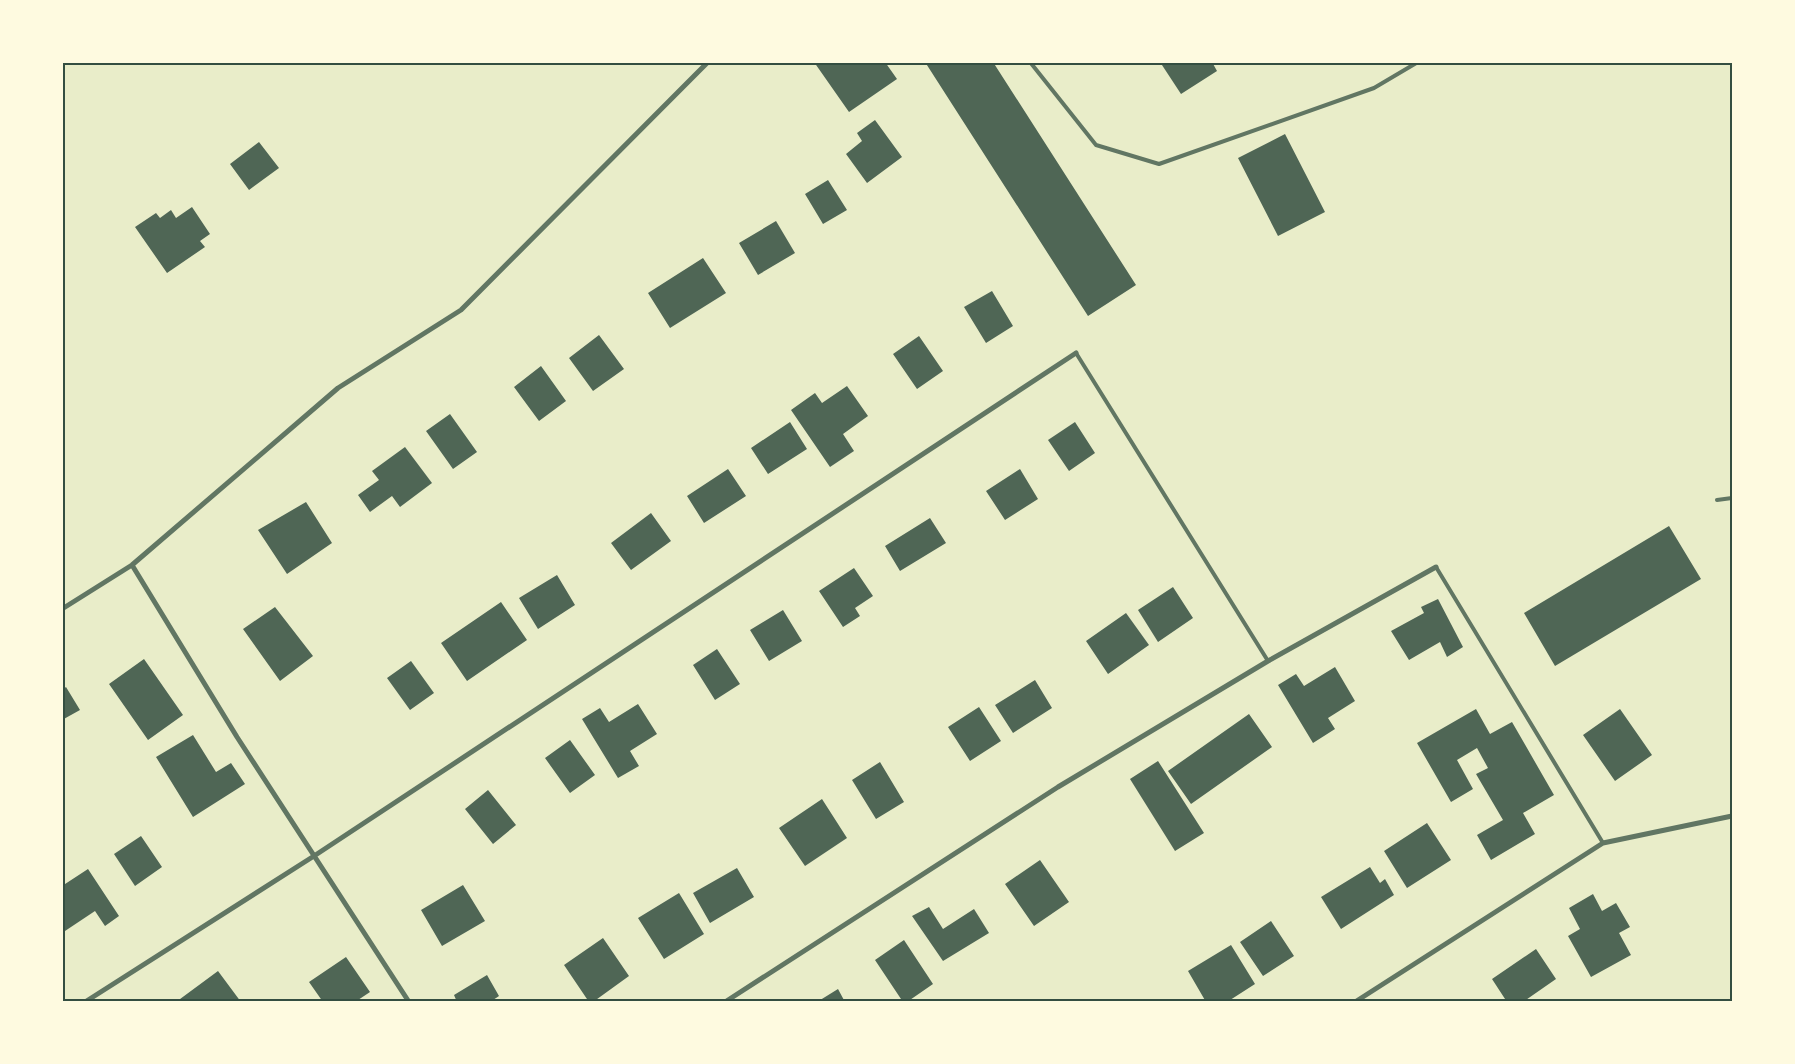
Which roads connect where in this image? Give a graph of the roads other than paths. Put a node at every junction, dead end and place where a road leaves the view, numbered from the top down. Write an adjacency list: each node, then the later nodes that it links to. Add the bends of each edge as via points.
1 (708, 62): 7 (street, via 461,310 338,388)
2 (1030, 62): 3 (lane, via 1096,146 1159,164 1374,88)
3 (1418, 62)
4 (1076, 353): 10 (lane); 13 (street)
5 (1732, 498): 6 (lane)
6 (1717, 500)
7 (132, 565): 9 (street); 13 (street)
8 (1436, 567): 10 (street); 12 (lane)
9 (62, 609)
10 (1268, 661): 16 (street, via 1058,787)
11 (1732, 816): 12 (street)
12 (1603, 843): 17 (street)
13 (314, 856): 14 (street); 15 (street)
14 (85, 1002)
15 (410, 1002)
16 (725, 1002)
17 (1354, 1002)

